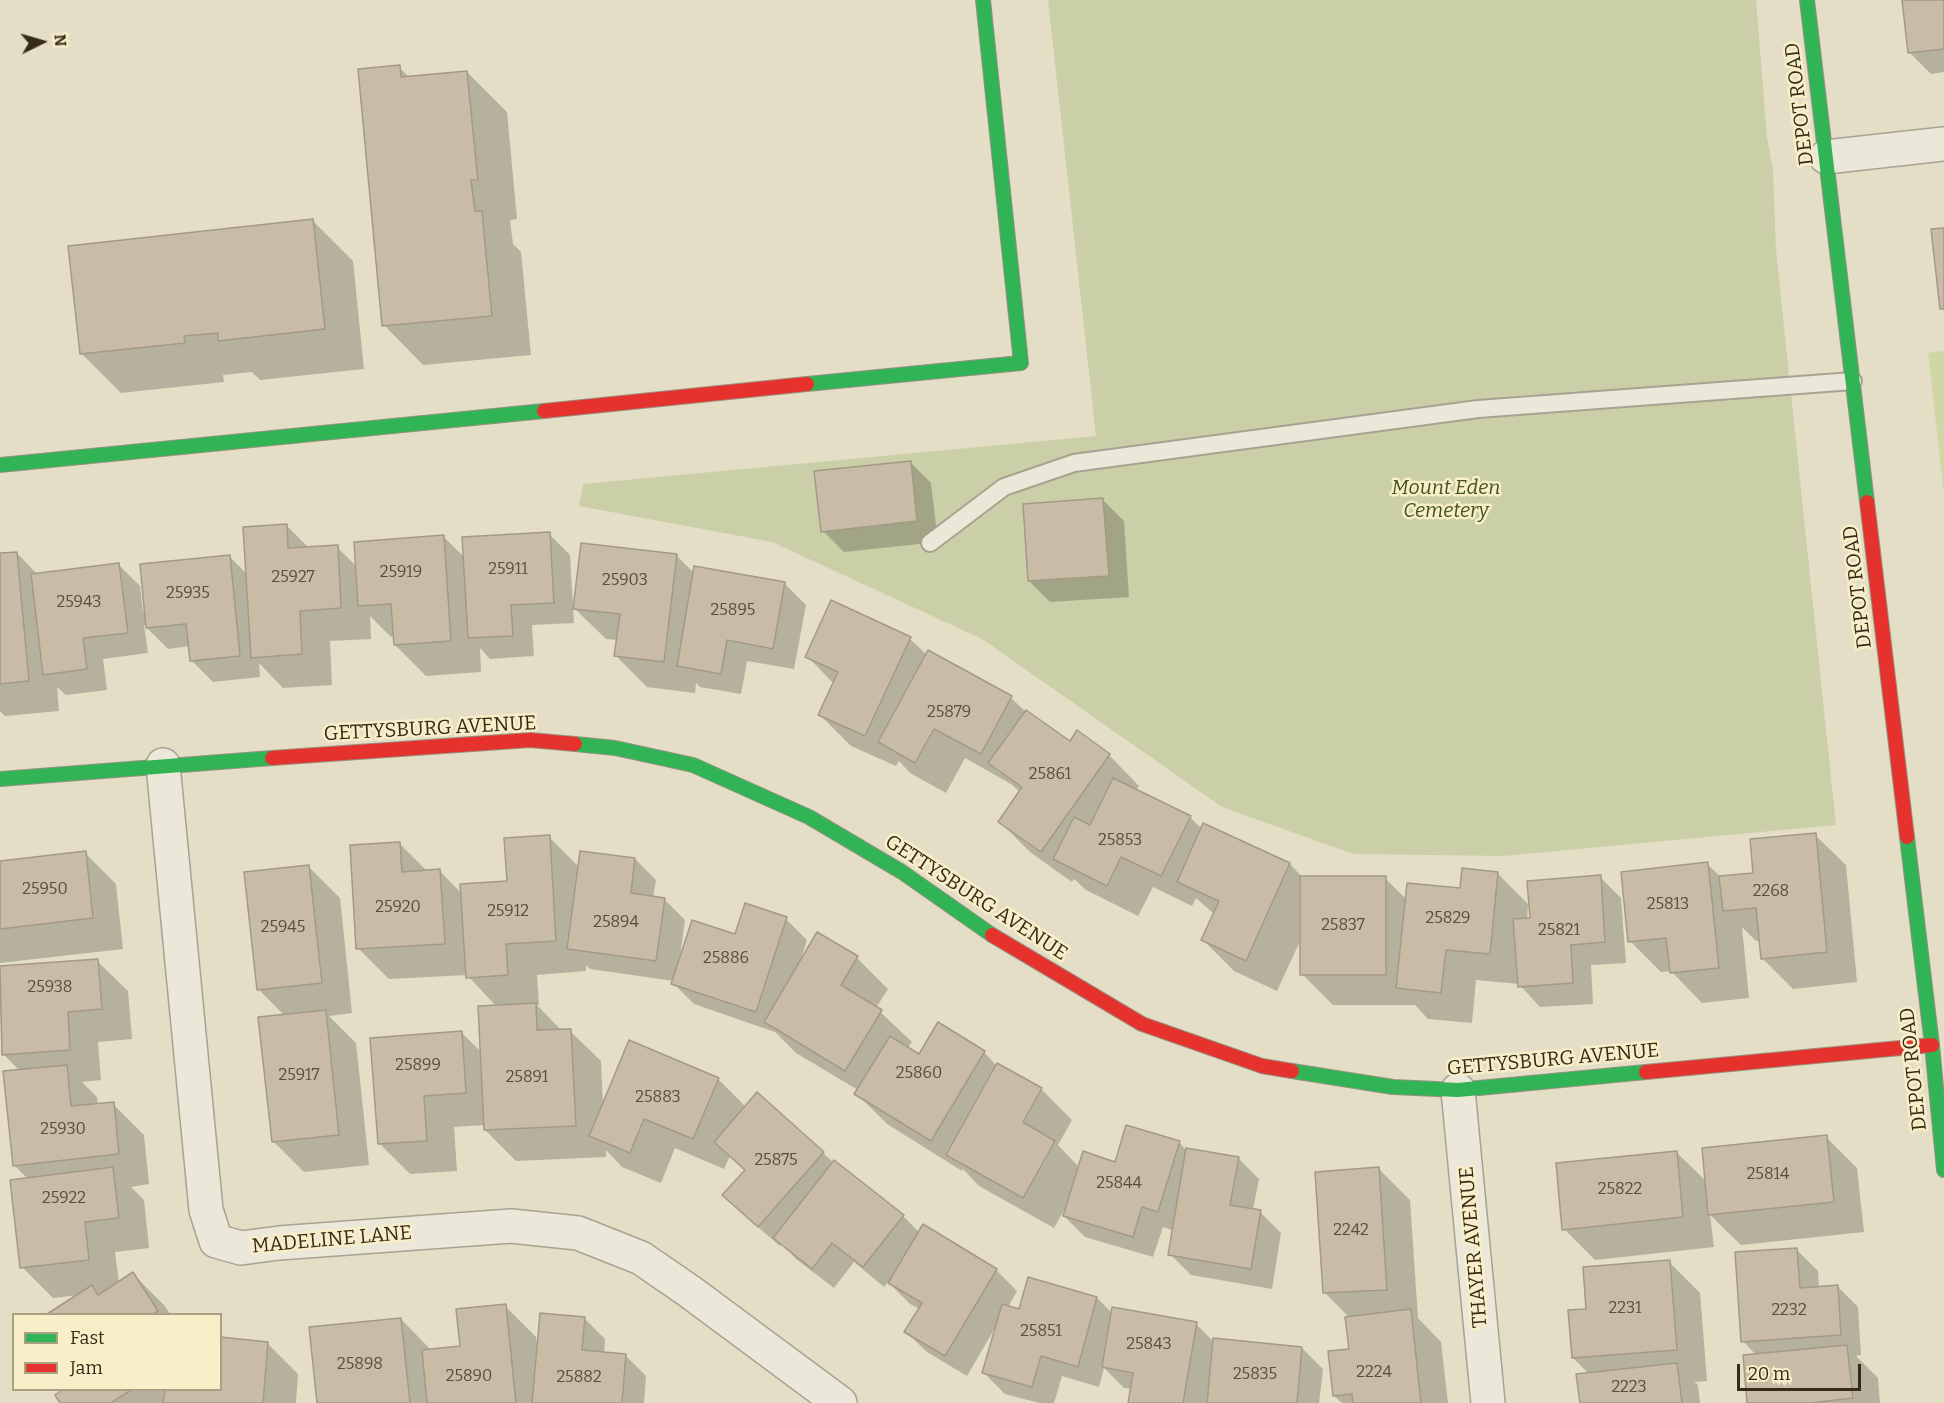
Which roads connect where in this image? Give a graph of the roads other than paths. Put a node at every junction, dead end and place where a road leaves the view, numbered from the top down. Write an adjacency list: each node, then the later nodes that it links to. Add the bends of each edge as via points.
1 (983, 0): 6 (street, via 1021,363)
2 (1807, 0): 4 (street, DEPOT ROAD)
3 (1944, 144): 4 (street)
4 (1826, 157): 5 (street, DEPOT ROAD)
5 (1853, 381): 7 (lane, via 1478,409 1074,463 1004,487); 10 (street, DEPOT ROAD)
6 (0, 465)
7 (930, 543)
8 (163, 765): 9 (street, GETTYSBURG AVENUE); 11 (street, GETTYSBURG AVENUE, via 530,740 615,748 693,765 809,817 902,872 986,932 1142,1024 1262,1066 1393,1087); 13 (street, MADELINE LANE, via 206,1210 216,1241 241,1248 511,1226 578,1233 641,1258)
9 (0, 779)
10 (1932, 1045): 11 (street, GETTYSBURG AVENUE); 12 (street, DEPOT ROAD)
11 (1458, 1090): 14 (street, THAYER AVENUE)
12 (1944, 1170)
13 (840, 1403)
14 (1488, 1403)

